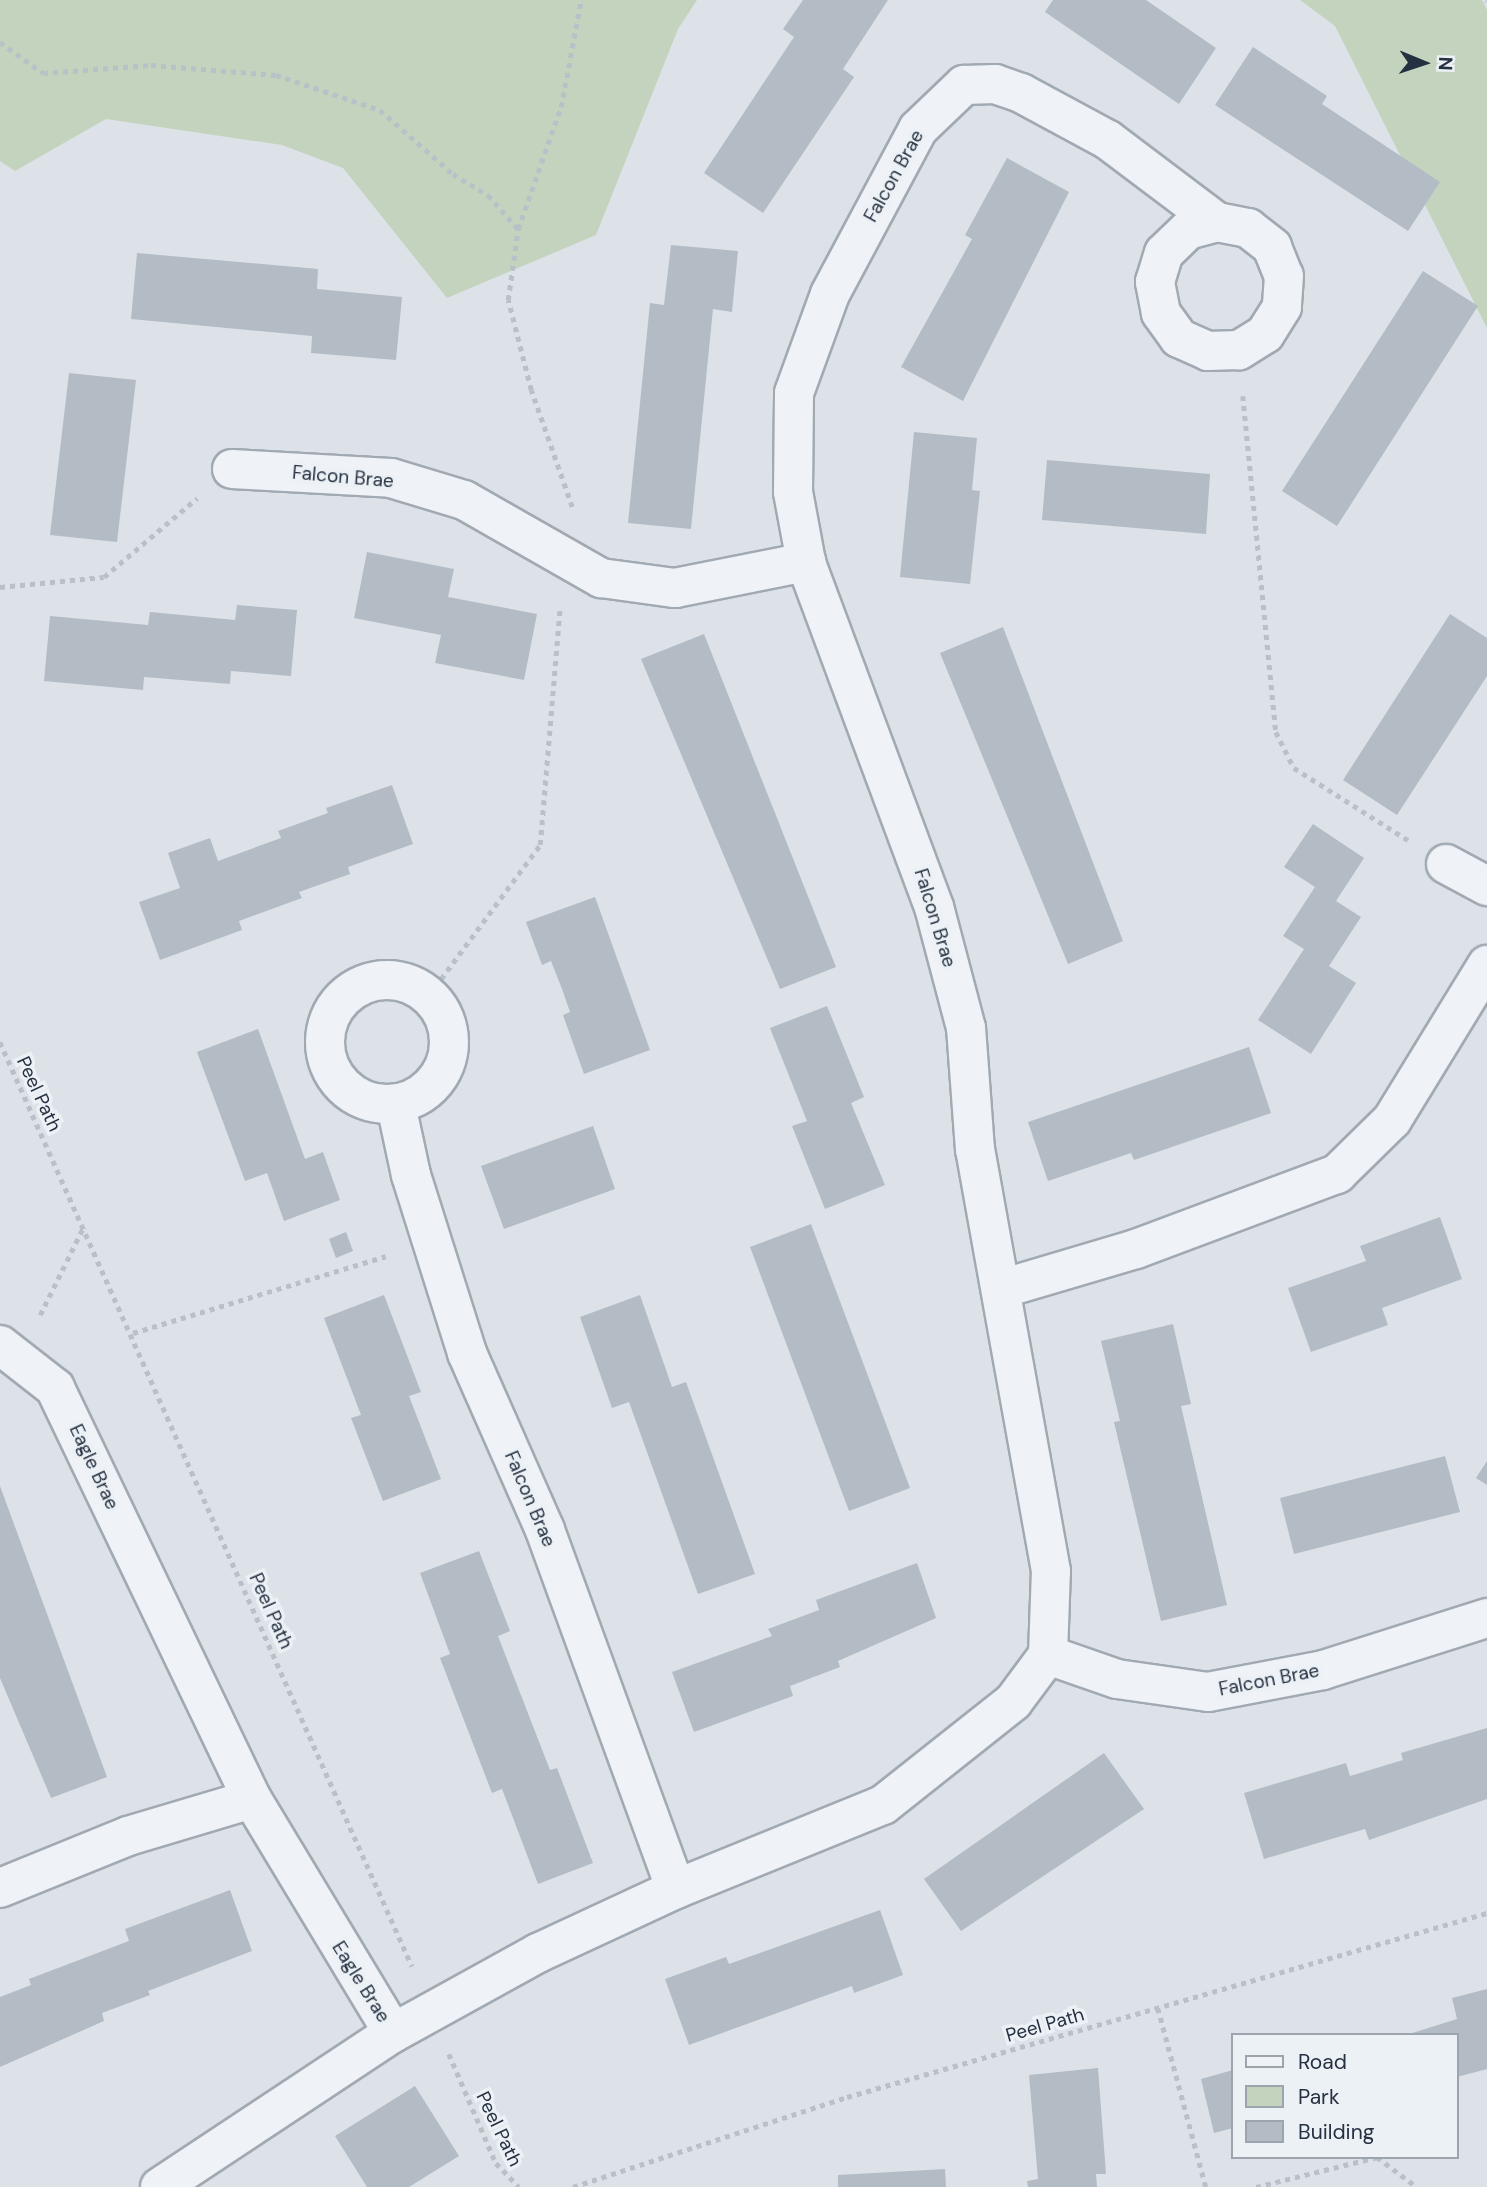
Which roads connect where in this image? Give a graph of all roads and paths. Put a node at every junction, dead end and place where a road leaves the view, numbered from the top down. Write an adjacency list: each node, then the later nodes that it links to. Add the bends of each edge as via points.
1 (582, 0): 4 (path, via 561,107)
2 (0, 42): 4 (path, via 43,73 151,65 276,75 380,110 453,174 488,195)
3 (1217, 222): 5 (street, Falcon Brae, via 1248,228 1272,247 1284,276 1282,307 1265,334); 5 (street, via 1188,230 1164,253 1155,282 1161,313 1179,338 1208,351); 8 (street, Falcon Brae, via 1108,140 1021,93 995,85 964,85 941,103 918,128 830,294 794,393 793,492)
4 (518, 229): 7 (path, via 508,300 531,390 574,512)
5 (1239, 350): 10 (path, via 1276,732 1294,768)
6 (232, 469): 7 (street, Falcon Brae, via 391,478 464,500); 9 (path, via 104,577)
7 (568, 558): 8 (street, Falcon Brae, via 601,578 675,588); 13 (path, via 551,673 540,845)
8 (806, 562): 18 (street, Falcon Brae, via 938,920 966,1028 975,1150)
9 (0, 587)
10 (1446, 864): 11 (street)
11 (1487, 886)
12 (1487, 965): 18 (street, via 1392,1120 1337,1174 1136,1249)
13 (429, 995): 15 (street, via 442,1011 449,1051 431,1087); 15 (street, via 411,984 370,982 351,990 327,1024 328,1065 339,1083 356,1097)
14 (0, 1042): 16 (path, Peel Path)
15 (396, 1105): 17 (street, Falcon Brae, via 411,1175)
16 (85, 1225): 19 (path, Peel Path); 20 (path)
17 (435, 1241): 19 (path); 25 (street, Falcon Brae, via 467,1353 545,1530)
18 (1001, 1289): 22 (street, Falcon Brae, via 1051,1571)
19 (133, 1333): 28 (path, Peel Path)
20 (10, 1351): 23 (street, Eagle Brae, via 55,1388)
21 (1487, 1618): 22 (street, Falcon Brae, via 1324,1670 1208,1692 1117,1679)
22 (1048, 1656): 25 (street, via 1013,1702 883,1805)
23 (252, 1799): 24 (street, via 128,1836); 29 (street, Eagle Brae)
24 (0, 1888)
25 (676, 1889): 28 (street, via 538,1953)
26 (1487, 1913): 27 (path, Peel Path)
27 (1158, 2008): 34 (path, Peel Path, via 847,2097); 35 (path)
28 (432, 2011): 29 (street); 33 (path, Peel Path, via 496,2163)
29 (393, 2033): 32 (street, Eagle Brae)
30 (1369, 2159): 36 (path)
31 (1380, 2159): 37 (path)
32 (160, 2187)
33 (519, 2187)
34 (573, 2187)
35 (1206, 2187)
36 (1256, 2187)
37 (1417, 2187)

